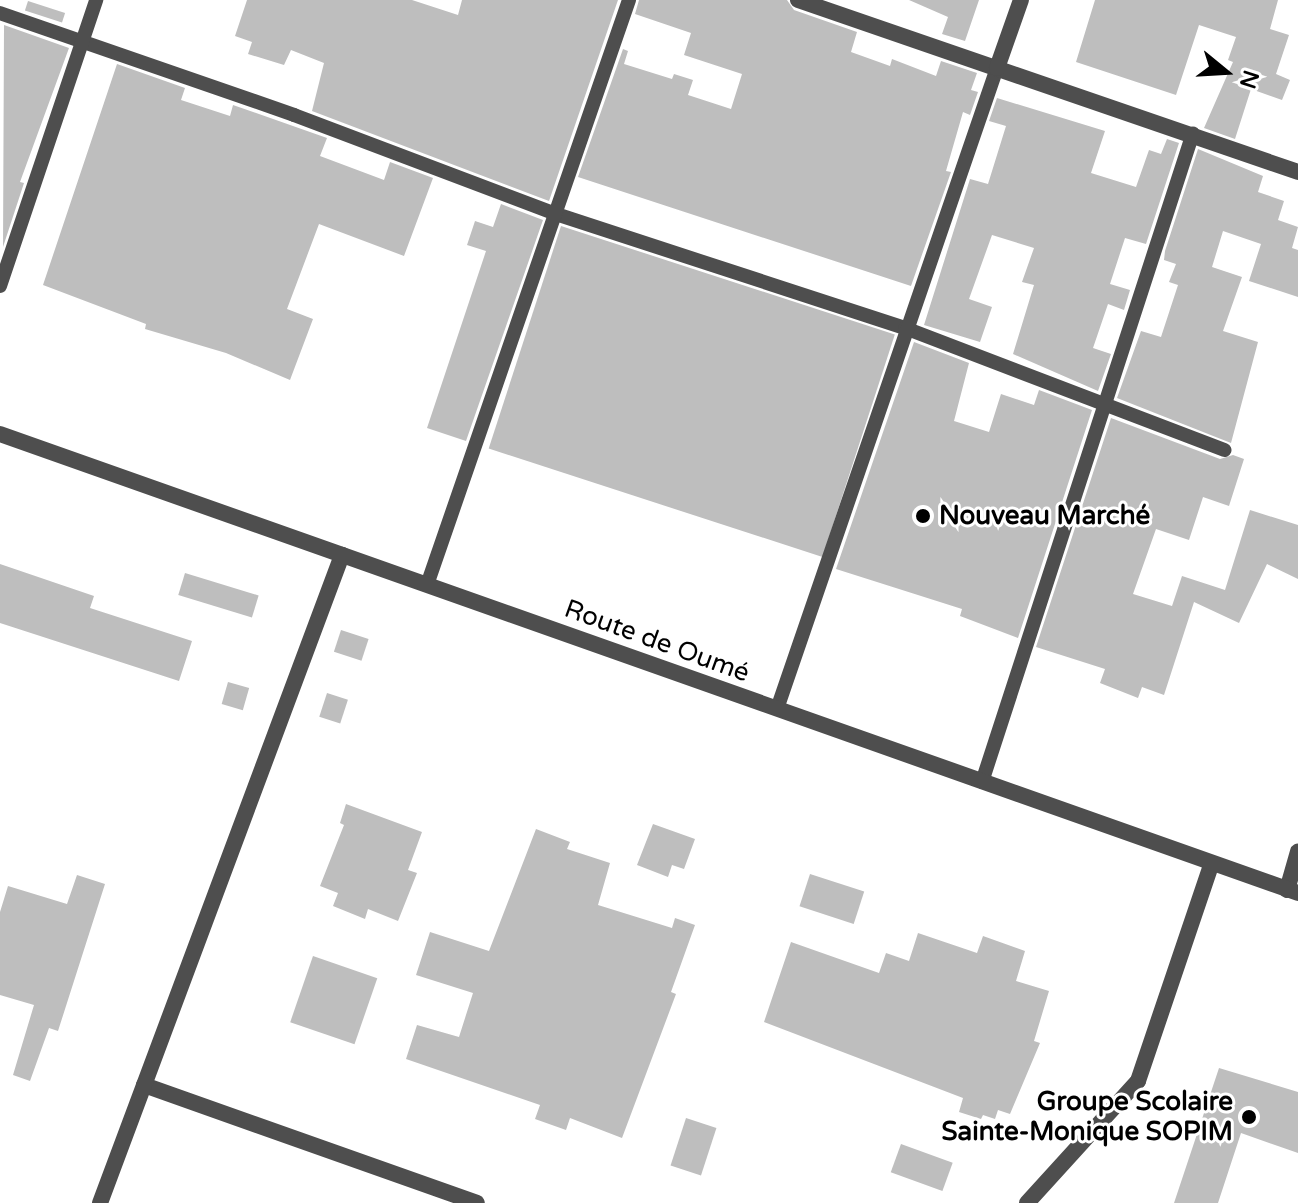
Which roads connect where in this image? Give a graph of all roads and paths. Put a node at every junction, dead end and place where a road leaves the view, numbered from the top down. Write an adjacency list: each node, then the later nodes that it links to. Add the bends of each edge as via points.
1 (96, 0): 6 (lane)
2 (629, 0): 10 (lane)
3 (798, 0): 7 (street)
4 (1021, 0): 7 (street)
5 (0, 13): 6 (lane)
6 (82, 38): 10 (lane); 11 (lane)
7 (997, 68): 8 (street); 12 (lane)
8 (1193, 133): 9 (street); 13 (lane)
9 (1298, 172)
10 (556, 214): 12 (lane); 17 (lane)
11 (0, 286)
12 (905, 328): 13 (lane); 18 (lane)
13 (1103, 400): 15 (lane); 19 (lane)
14 (0, 434): 16 (street, Route de Oumé)
15 (1224, 450)
16 (342, 555): 17 (street, Route de Oumé); 23 (street)
17 (427, 585): 18 (street, Route de Oumé)
18 (777, 709): 19 (street, Route de Oumé)
19 (982, 782): 21 (street, Route de Oumé)
20 (1298, 852): 22 (street)
21 (1212, 863): 22 (street, Route de Oumé); 26 (street, via 1138,1081)
22 (1293, 892)
23 (144, 1085): 24 (street); 25 (street)
24 (100, 1203)
25 (477, 1203)
26 (1027, 1203)

